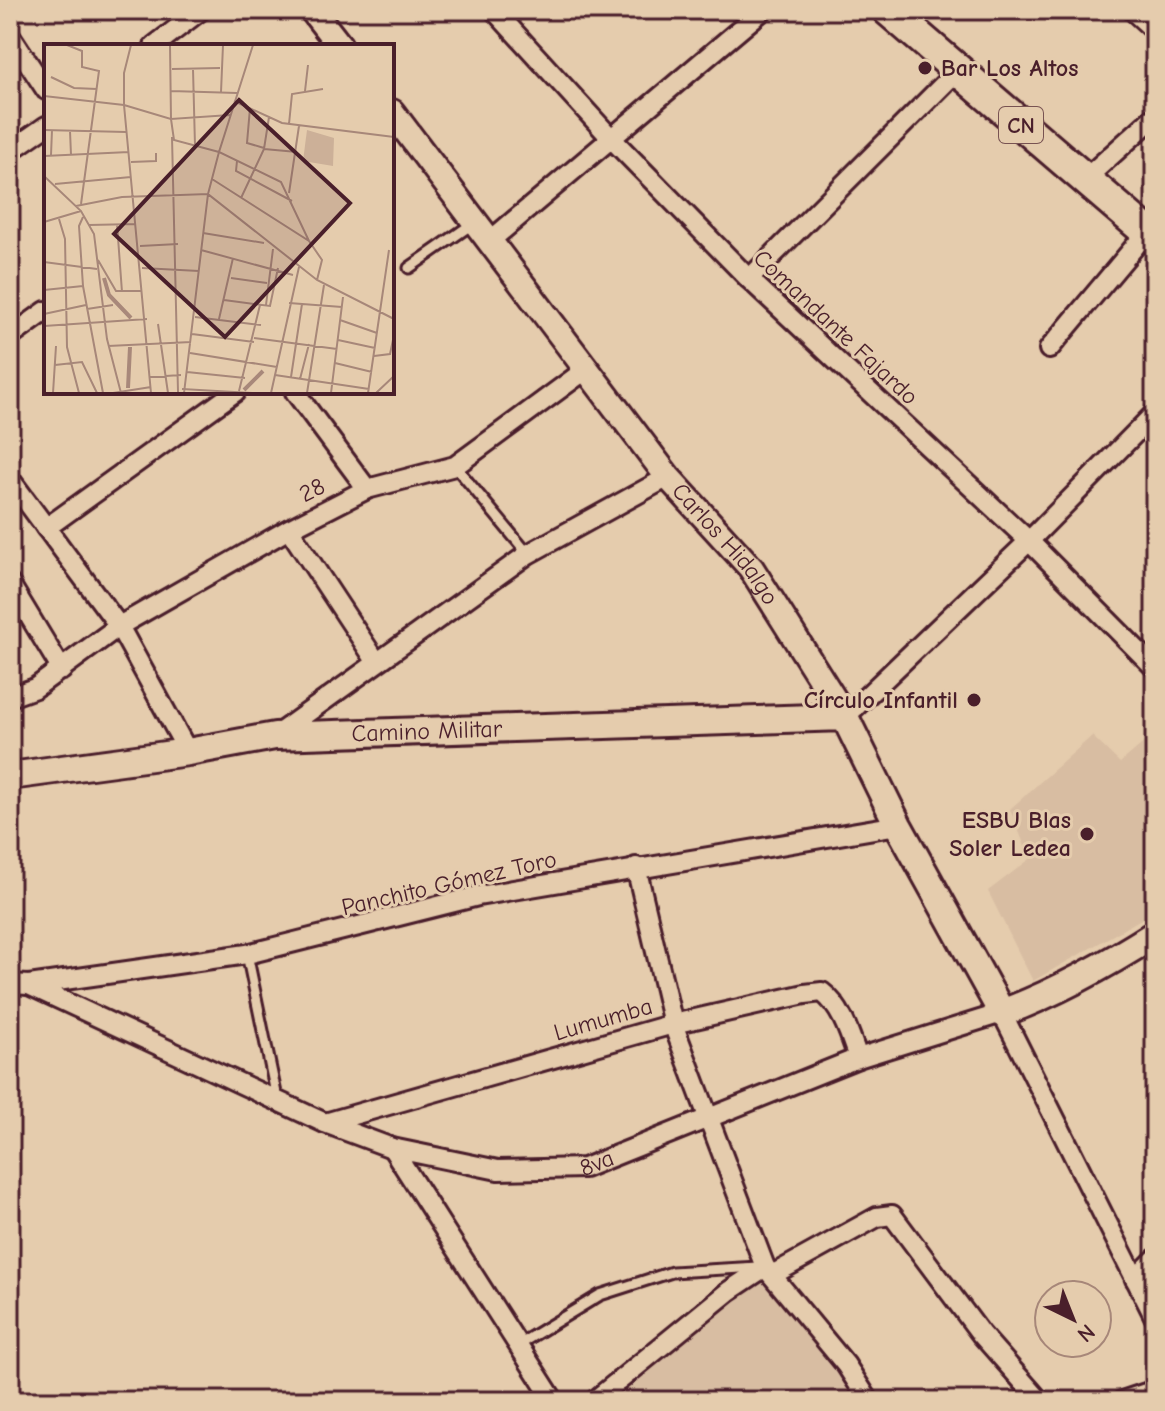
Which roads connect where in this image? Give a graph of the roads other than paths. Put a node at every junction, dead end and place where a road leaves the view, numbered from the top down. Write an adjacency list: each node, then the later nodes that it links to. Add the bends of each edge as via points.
1 (201, 10): 9 (street)
2 (312, 10): 10 (street)
3 (494, 10): 16 (street, Comandante Fajardo)
4 (763, 10): 16 (street)
5 (888, 10): 11 (main road, CN)
6 (1132, 10): 7 (street)
7 (1155, 31)
8 (10, 35): 12 (street)
9 (157, 44)
10 (338, 44)
11 (956, 72): 18 (main road, CN); 22 (street)
12 (44, 87)
13 (394, 115): 19 (street, Carlos Hidalgo)
14 (1155, 116): 18 (street)
15 (44, 127): 17 (street)
16 (610, 137): 19 (street); 22 (street, Comandante Fajardo)
17 (10, 151)
18 (1085, 179): 20 (main road, CN)
19 (484, 230): 21 (lane); 26 (street, Carlos Hidalgo)
20 (1151, 236): 25 (street)
21 (409, 268)
22 (749, 279): 36 (street, Comandante Fajardo)
23 (44, 312): 24 (street)
24 (10, 337)
25 (1049, 349)
26 (588, 368): 30 (street, 28); 31 (street, Carlos Hidalgo)
27 (232, 394): 34 (street)
28 (296, 394): 33 (street)
29 (1155, 413): 36 (street)
30 (455, 466): 33 (street, 28); 37 (lane)
31 (668, 477): 37 (street); 44 (street, Carlos Hidalgo, via 751,568)
32 (10, 479): 34 (street)
33 (367, 489): 35 (street, 28)
34 (46, 528): 39 (street)
35 (289, 529): 39 (street, 28); 40 (street)
36 (1029, 541): 41 (street, Comandante Fajardo); 44 (street)
37 (528, 554): 40 (street)
38 (10, 584): 42 (street)
39 (119, 626): 42 (street, 28); 46 (street)
40 (376, 661): 45 (street)
41 (1155, 668)
42 (62, 670): 43 (street, 28)
43 (10, 697)
44 (845, 717): 45 (main road, Camino Militar); 48 (main road, Carlos Hidalgo)
45 (275, 736): 46 (main road, Camino Militar)
46 (188, 752): 47 (main road, Camino Militar)
47 (10, 776)
48 (898, 825): 49 (street, Panchito Gómez Toro); 54 (main road, Carlos Hidalgo)
49 (636, 867): 51 (street, Panchito Gómez Toro, via 478,896); 55 (street)
50 (1155, 934): 54 (main road, 8va, via 1054,994)
51 (247, 954): 53 (street, Panchito Gómez Toro); 57 (lane)
52 (10, 984): 53 (street, Panchito Gómez Toro)
53 (29, 985): 57 (street, 8va)
54 (1002, 1013): 56 (street, 8va); 63 (street)
55 (673, 1024): 56 (street, Lumumba, via 822,992 849,1030); 58 (street); 59 (street, Lumumba)
56 (858, 1058): 58 (street, 8va)
57 (277, 1098): 59 (street, 8va)
58 (709, 1119): 60 (street, 8va, via 584,1168 498,1170); 62 (street)
59 (325, 1123): 60 (street, 8va)
60 (392, 1148): 65 (street)
61 (1155, 1259): 63 (street)
62 (769, 1271): 65 (lane, via 672,1272 600,1295); 68 (street, via 729,1291); 69 (street); 70 (street, via 877,1217 892,1215 981,1334)
63 (1135, 1279): 64 (street)
64 (1155, 1318)
65 (518, 1345): 67 (street)
66 (1155, 1390): 71 (street)
67 (554, 1401)
68 (594, 1401)
69 (869, 1401)
70 (1040, 1401)
71 (1122, 1401)

